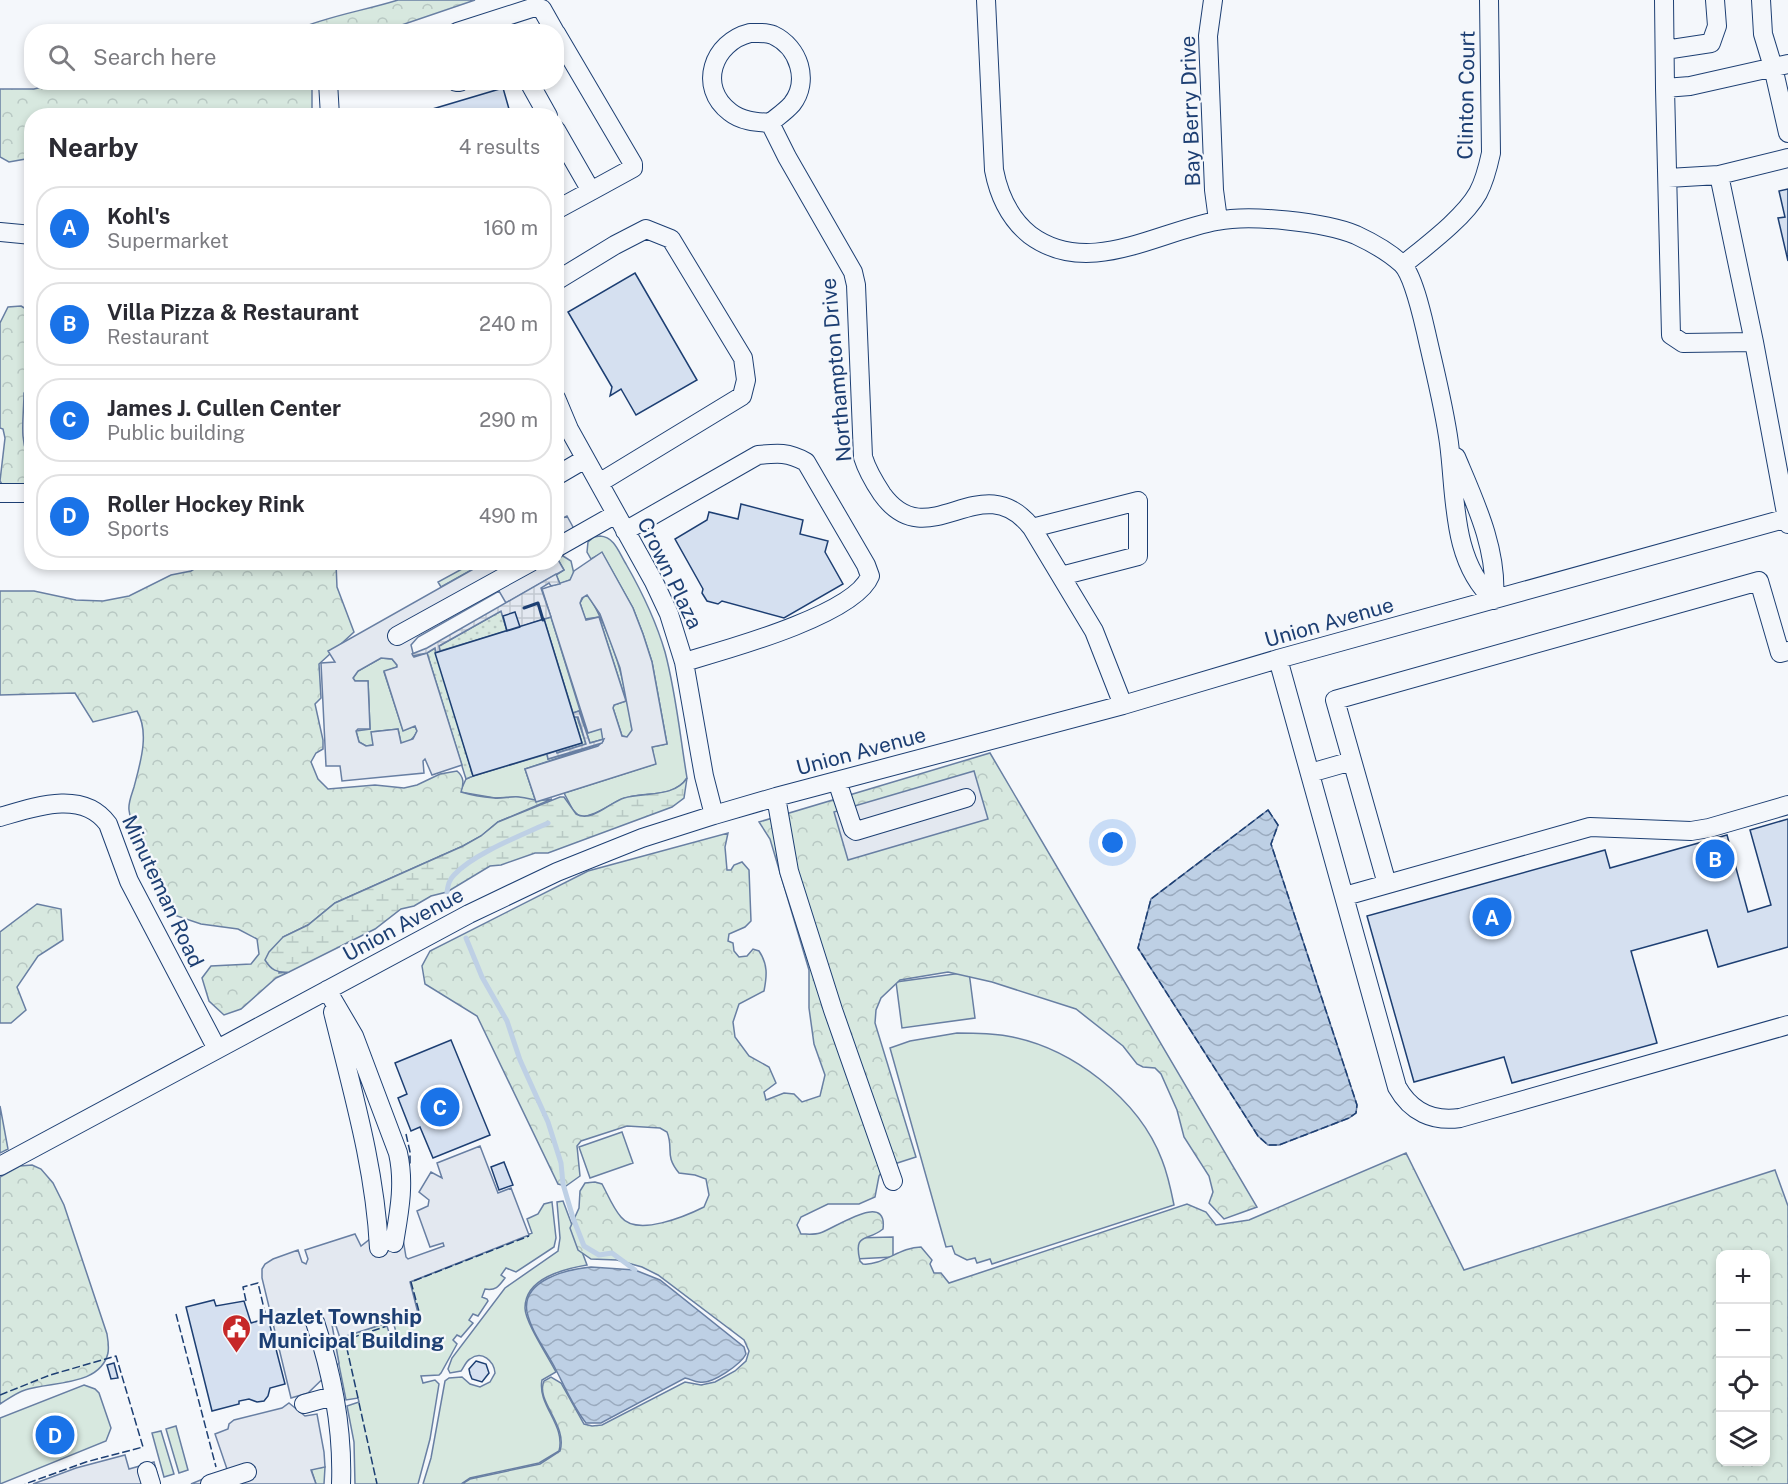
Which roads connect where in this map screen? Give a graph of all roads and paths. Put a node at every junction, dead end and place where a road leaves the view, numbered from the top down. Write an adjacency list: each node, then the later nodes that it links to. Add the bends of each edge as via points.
1 (986, 0): 25 (street, via 994,170 1002,201 1022,228 1055,248 1075,254 1096,254)
2 (1212, 0): 25 (street, Bay Berry Drive, via 1208,36)
3 (1489, 0): 28 (street, Clinton Court, via 1491,153 1487,173 1465,211)
4 (1664, 0): 10 (street)
5 (1715, 0): 10 (street, via 1717,26 1711,43)
6 (1761, 0): 11 (street, via 1763,34)
7 (482, 24): 8 (street, via 535,7 542,9)
8 (551, 24)
9 (564, 46): 23 (street, via 633,164 633,168)
10 (1665, 51): 12 (street)
11 (1781, 66): 12 (street); 18 (street)
12 (1665, 88): 22 (street)
13 (328, 90): 15 (street)
14 (534, 90): 16 (street)
15 (330, 108)
16 (544, 108)
17 (770, 123): 17 (street, via 792,104 801,83 800,68 786,43 773,35 741,35 724,46 716,58 713,88 730,112 743,119); 39 (street, Northampton Drive, via 853,272 863,457 876,485 891,507 916,519 982,503 997,504 1022,515)
18 (1788, 133)
19 (564, 144): 23 (street)
20 (1788, 158): 21 (street)
21 (1719, 175): 22 (street); 30 (street)
22 (1668, 178): 30 (street, via 1671,334 1683,343)
23 (591, 191): 24 (street)
24 (564, 206)
25 (1218, 220): 28 (street, via 1267,219 1332,228 1372,243)
26 (0, 232): 27 (street)
27 (24, 234)
28 (1403, 265): 44 (street, via 1421,309 1449,442 1454,509 1469,570)
29 (564, 276): 34 (street, via 646,229 671,239 743,358 746,380 742,396)
30 (1754, 342): 38 (street)
31 (564, 417): 32 (street, Crown Plaza)
32 (585, 459): 33 (street); 34 (street, Crown Plaza)
33 (564, 471)
34 (599, 483): 37 (street, Crown Plaza)
35 (0, 493): 36 (street)
36 (24, 494)
37 (616, 514): 40 (street, Crown Plaza); 41 (street)
38 (1788, 520): 44 (street, Union Avenue)
39 (1032, 528): 43 (street, Northampton Drive); 43 (street, via 1138,501 1137,556)
40 (626, 531): 48 (street, Crown Plaza, via 669,614); 48 (street, via 758,455 786,454 807,462 866,565 870,576 866,586 846,602 770,637)
41 (564, 543)
42 (517, 570): 45 (street)
43 (1061, 576): 49 (street, Northampton Drive, via 1094,631)
44 (1494, 600): 47 (street, Union Avenue)
45 (397, 636)
46 (1788, 651): 50 (street, via 1780,653 1759,581 1335,700)
47 (1278, 659): 49 (street, Union Avenue); 51 (street)
48 (684, 662): 56 (street, Crown Plaza)
49 (1123, 705): 52 (street, Union Avenue)
50 (1352, 761): 51 (street); 58 (street)
51 (1310, 773): 59 (street)
52 (837, 781): 53 (street, Union Avenue); 54 (street, via 856,831)
53 (776, 797): 56 (street, Union Avenue); 64 (street, via 789,871)
54 (966, 798)
55 (1788, 805): 58 (street, via 1691,831 1590,827)
56 (714, 815): 60 (street, Union Avenue, via 557,872)
57 (0, 817): 62 (street, Minuteman Road, via 34,807 81,804 103,817 129,881)
58 (1387, 884): 59 (street)
59 (1344, 896): 61 (street, via 1397,1087 1409,1105 1432,1118 1460,1118)
60 (327, 990): 60 (street, via 370,1167 386,1246 401,1194 401,1166 354,1036); 62 (street, Union Avenue)
61 (1788, 1025)
62 (217, 1049): 63 (street, Union Avenue)
63 (0, 1166)
64 (893, 1181)
65 (315, 1322): 66 (street)
66 (333, 1396): 67 (street); 70 (street)
67 (304, 1404)
68 (247, 1472): 69 (street)
69 (210, 1484)
70 (341, 1484)

